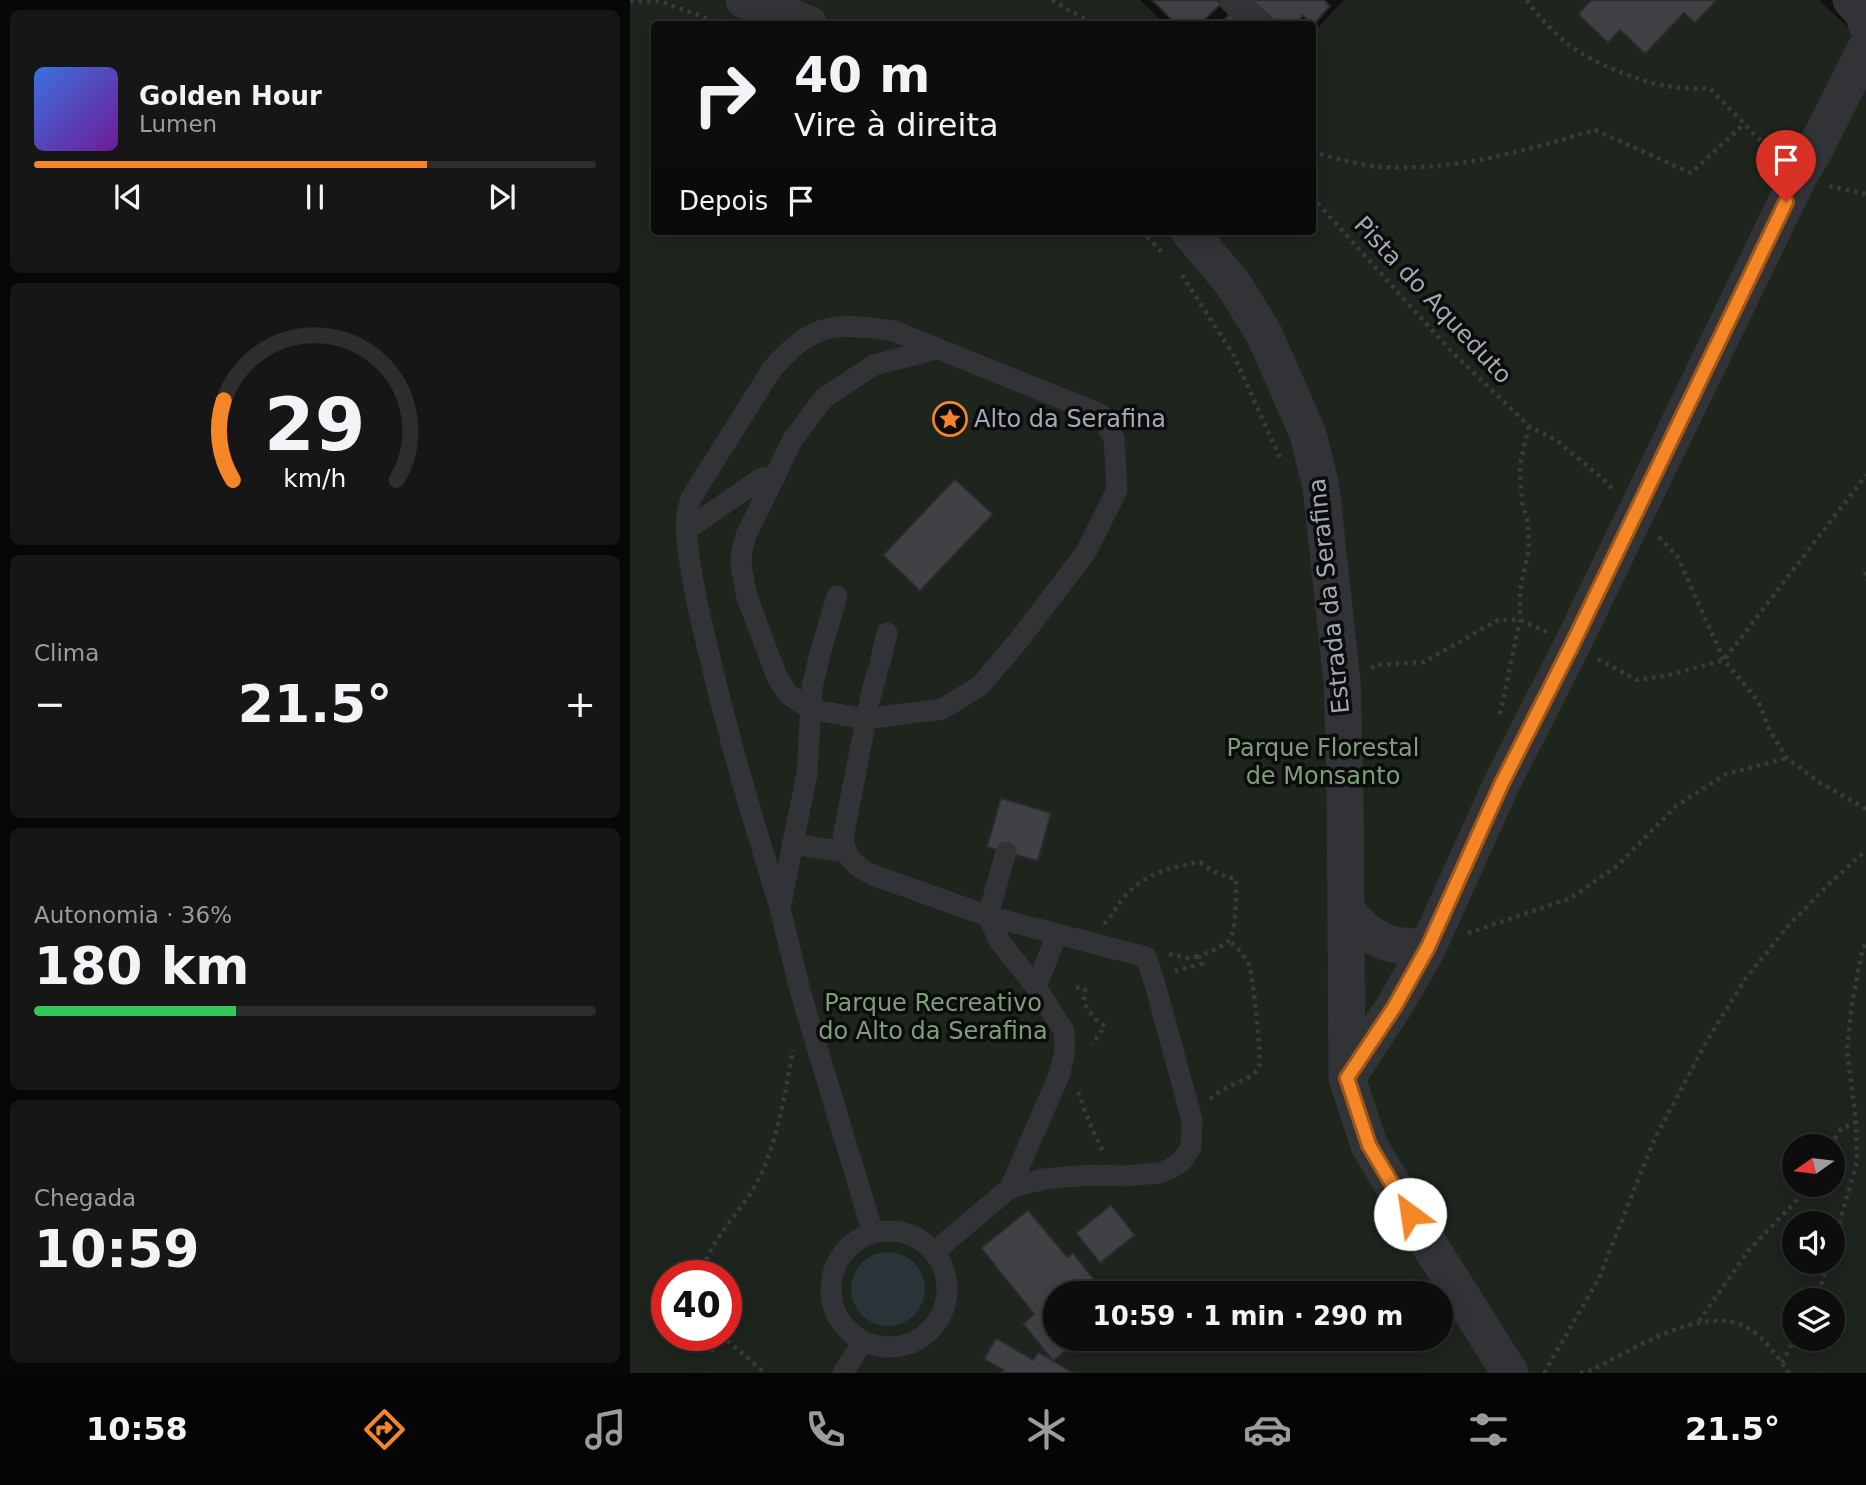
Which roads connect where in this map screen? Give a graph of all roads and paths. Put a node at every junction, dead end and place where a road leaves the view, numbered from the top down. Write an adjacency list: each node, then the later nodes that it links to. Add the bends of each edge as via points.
1 (744, 0): 8 (street)
2 (1052, 0): 9 (path)
3 (1233, 0): 10 (street)
4 (1527, 0): 13 (path, via 1573,48 1642,80 1710,89)
5 (1850, 0): 11 (street)
6 (630, 1): 7 (path, via 660,1)
7 (714, 21)
8 (801, 21)
9 (1088, 21)
10 (1255, 21)
11 (1866, 23)
12 (1866, 48): 15 (street)
13 (1744, 124): 14 (path, via 1691,173 1595,130 1455,165 1379,167); 15 (path)
14 (1316, 153)
15 (1798, 178): 25 (street)
16 (1316, 201): 21 (path, Pista do Aqueduto, via 1449,349)
17 (1152, 235): 18 (path)
18 (1179, 245): 34 (street, Estrada da Serafina, via 1234,285 1264,334 1308,435 1321,487)
19 (1178, 268): 22 (path, via 1234,356)
20 (936, 349): 24 (street, via 874,365 824,398 793,439); 26 (street, via 894,331 859,326 822,329 803,340 772,369 691,498); 36 (street, via 1100,414 1114,439 1117,491 1086,552 979,686 942,709)
21 (1529, 426): 25 (path, Pista do Aqueduto, via 1556,440 1604,478); 30 (path, via 1520,471 1530,537 1520,590)
22 (1284, 469)
23 (1866, 475): 33 (path)
24 (775, 477): 26 (street, via 762,478); 35 (street, via 746,534 741,566 747,597 777,677 788,694)
25 (1635, 512): 32 (street); 33 (path, Pista do Aqueduto, via 1677,556)
26 (686, 530): 44 (street, via 691,576 722,710)
27 (1866, 572): 28 (path)
28 (1866, 580)
29 (836, 596): 35 (street)
30 (1520, 620): 34 (path, via 1498,620 1424,662 1376,665); 37 (path)
31 (889, 624): 36 (street)
32 (1572, 645): 33 (path, via 1637,680); 51 (street, via 1501,785)
33 (1724, 660): 38 (path, Pista do Aqueduto, via 1758,701)
34 (1342, 682): 45 (street, Estrada da Serafina)
35 (810, 709): 36 (street); 40 (street, via 807,775)
36 (868, 709): 42 (street, via 845,825)
37 (1497, 726)
38 (1787, 758): 39 (path); 51 (path, via 1726,774 1676,806 1618,865 1571,898)
39 (1866, 809)
40 (792, 844): 42 (street); 44 (street)
41 (1866, 850): 77 (path, via 1789,925 1746,978 1708,1039 1654,1140 1599,1278)
42 (846, 852): 46 (street, via 857,867 873,875)
43 (1006, 852): 46 (street)
44 (780, 908): 66 (street)
45 (1346, 910): 51 (street, via 1362,929 1382,941); 57 (street, Estrada da Serafina)
46 (988, 916): 47 (street); 53 (street, via 1000,942)
47 (1057, 934): 48 (street); 53 (street)
48 (1080, 940): 49 (path, via 1105,923 1135,885 1157,873 1200,862 1210,871 1236,879); 52 (street, via 1146,957)
49 (1229, 940): 52 (path, via 1199,956 1202,964); 59 (path, via 1251,972 1261,1058 1251,1076 1197,1106)
50 (1866, 942): 60 (path, via 1847,1049)
51 (1428, 947): 57 (street)
52 (1153, 976): 59 (street)
53 (1036, 987): 55 (street)
54 (1076, 987): 55 (path, via 1085,989 1088,1012 1105,1026 1092,1044)
55 (1064, 1031): 63 (street, via 1066,1050 1060,1073)
56 (794, 1042): 68 (path, via 770,1153 756,1185)
57 (1347, 1078): 76 (street, Estrada da Serafina, via 1369,1145)
58 (1078, 1085): 62 (path, via 1078,1095 1107,1160)
59 (1192, 1120): 62 (street, via 1191,1147 1182,1161 1159,1173)
60 (1856, 1122): 61 (path); 65 (path, via 1857,1162)
61 (1838, 1134)
62 (1125, 1176): 63 (street, via 1044,1179)
63 (1010, 1188): 67 (street)
64 (1799, 1197): 69 (path, via 1748,1251)
65 (1843, 1211)
66 (873, 1233): 67 (street, via 900,1232 924,1242); 70 (street, via 859,1240 838,1262 831,1292 841,1321)
67 (934, 1252): 70 (street, via 942,1264 947,1292 945,1306 930,1331 905,1345 884,1347)
68 (706, 1260)
69 (1699, 1322): 73 (path, via 1744,1326); 78 (path, via 1662,1334)
70 (863, 1341): 75 (street)
71 (739, 1351): 74 (path)
72 (1788, 1351): 73 (path)
73 (1782, 1363): 79 (path)
74 (765, 1373)
75 (844, 1373)
76 (1510, 1373)
77 (1544, 1373)
78 (1580, 1373)
79 (1789, 1373)

